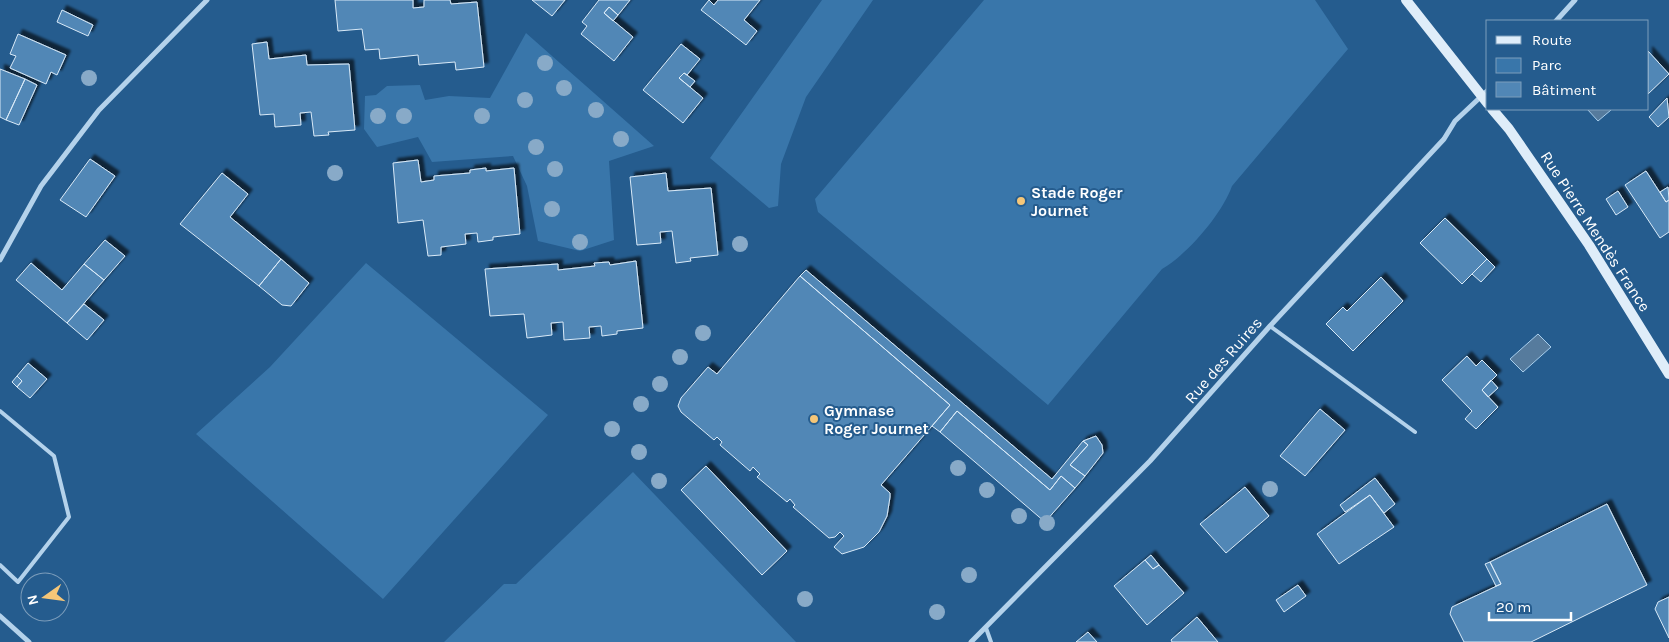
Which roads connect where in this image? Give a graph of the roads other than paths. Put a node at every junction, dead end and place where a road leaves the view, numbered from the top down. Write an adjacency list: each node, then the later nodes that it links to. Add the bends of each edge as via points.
1 (207, 0): 7 (street, via 99,110 41,186)
2 (1406, 0): 5 (main road)
3 (1576, 0): 4 (street)
4 (1557, 20)
5 (1486, 97): 8 (street, Rue des Ruires, via 1455,122 1444,139)
6 (1493, 110): 9 (main road, Rue Pierre Mendès France, via 1589,245)
7 (0, 260)
8 (1270, 326): 11 (lane); 14 (street, Rue des Ruires, via 1150,461)
9 (1669, 374)
10 (0, 411): 12 (lane, via 54,456 69,517 18,582)
11 (1415, 432)
12 (0, 565)
13 (0, 616): 15 (street)
14 (986, 628): 16 (street, Rue des Ruires); 17 (lane)
15 (29, 642)
16 (971, 642)
17 (991, 642)

